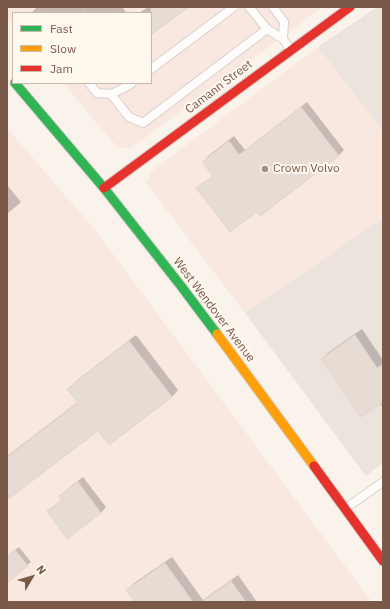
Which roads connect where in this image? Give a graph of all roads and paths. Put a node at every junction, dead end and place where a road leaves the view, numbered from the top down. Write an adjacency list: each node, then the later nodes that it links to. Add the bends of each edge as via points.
1 (234, 7): 8 (lane)
2 (249, 7): 5 (lane)
3 (273, 7): 6 (lane, via 284,22)
4 (350, 7): 7 (main road, Camann Street)
5 (267, 29): 6 (lane); 12 (lane, via 143,123 129,117)
6 (283, 39): 7 (lane)
7 (290, 49): 13 (main road, Camann Street)
8 (152, 68)
9 (16, 84): 13 (main road, West Wendover Avenue)
10 (90, 84): 12 (lane, via 97,93)
11 (130, 84): 12 (lane)
12 (111, 94)
13 (104, 188): 15 (main road, West Wendover Avenue, via 181,286)
14 (383, 482): 15 (lane)
15 (345, 509): 16 (main road, West Wendover Avenue)
16 (383, 561)

